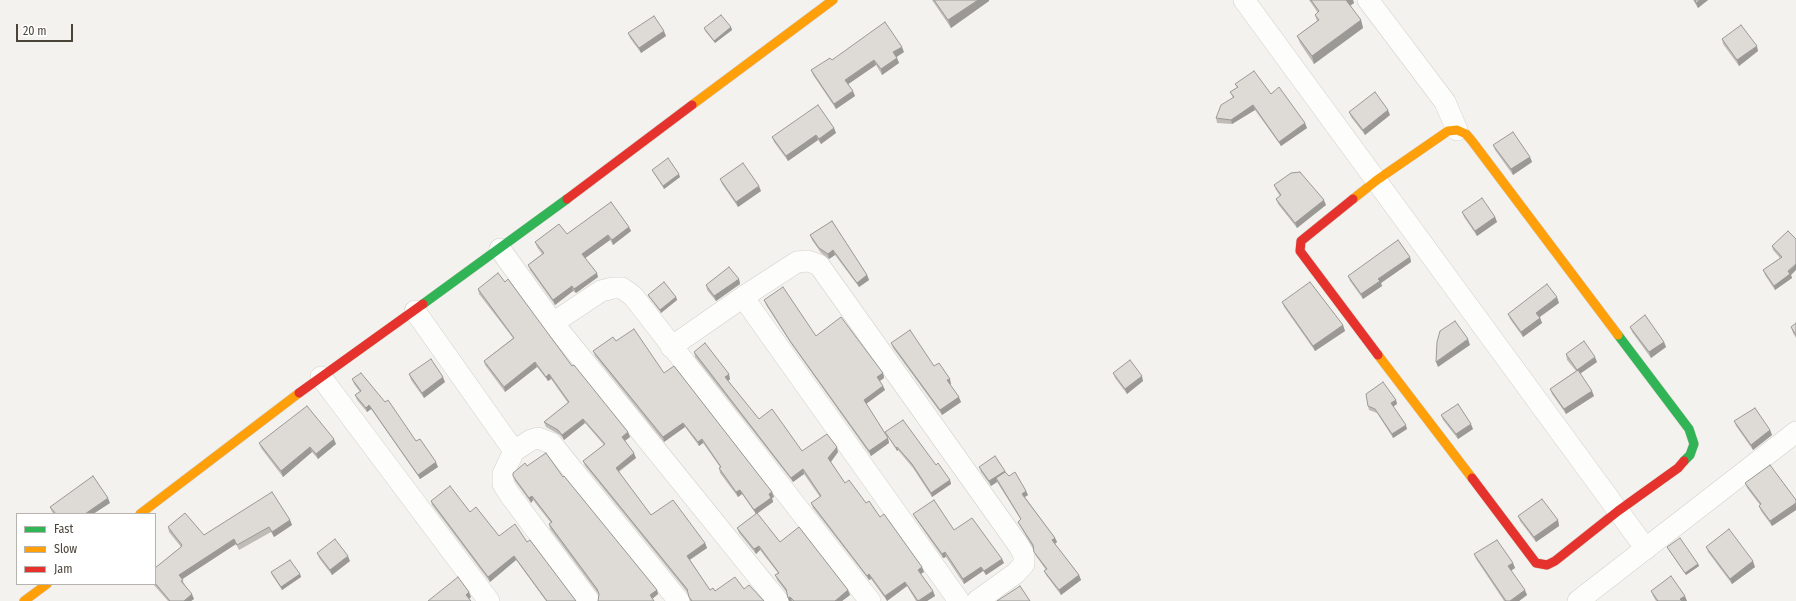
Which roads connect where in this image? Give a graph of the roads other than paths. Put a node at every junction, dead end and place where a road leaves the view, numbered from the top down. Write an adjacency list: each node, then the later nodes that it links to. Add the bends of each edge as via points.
1 (833, 0): 6 (street)
2 (1244, 0): 5 (street)
3 (1368, 0): 4 (street, via 1445,102)
4 (1457, 130): 5 (street, via 1448,131); 14 (street, via 1466,134 1472,141 1689,429 1694,444 1690,455 1678,468)
5 (1377, 180): 14 (street); 14 (street, via 1301,241 1300,251 1536,563 1547,565 1555,561)
6 (500, 250): 8 (street); 9 (street)
7 (743, 297): 10 (street); 24 (street); 25 (street, via 797,262 808,261 818,265 828,276 1024,555 1024,564 1016,573)
8 (415, 311): 11 (street); 13 (street)
9 (553, 322): 10 (street, via 600,291 622,288 633,296); 22 (street)
10 (671, 347): 23 (street)
11 (321, 377): 15 (street); 19 (street)
12 (1796, 432): 16 (street)
13 (514, 451): 20 (street, via 503,474 503,484); 21 (street, via 538,438 551,443)
14 (1618, 511): 16 (street)
15 (141, 513)
16 (1646, 549): 26 (street)
17 (46, 585): 18 (street)
18 (24, 601)
19 (489, 601)
20 (589, 601)
21 (679, 601)
22 (778, 601)
23 (870, 601)
24 (959, 601)
25 (977, 601)
26 (1578, 601)

